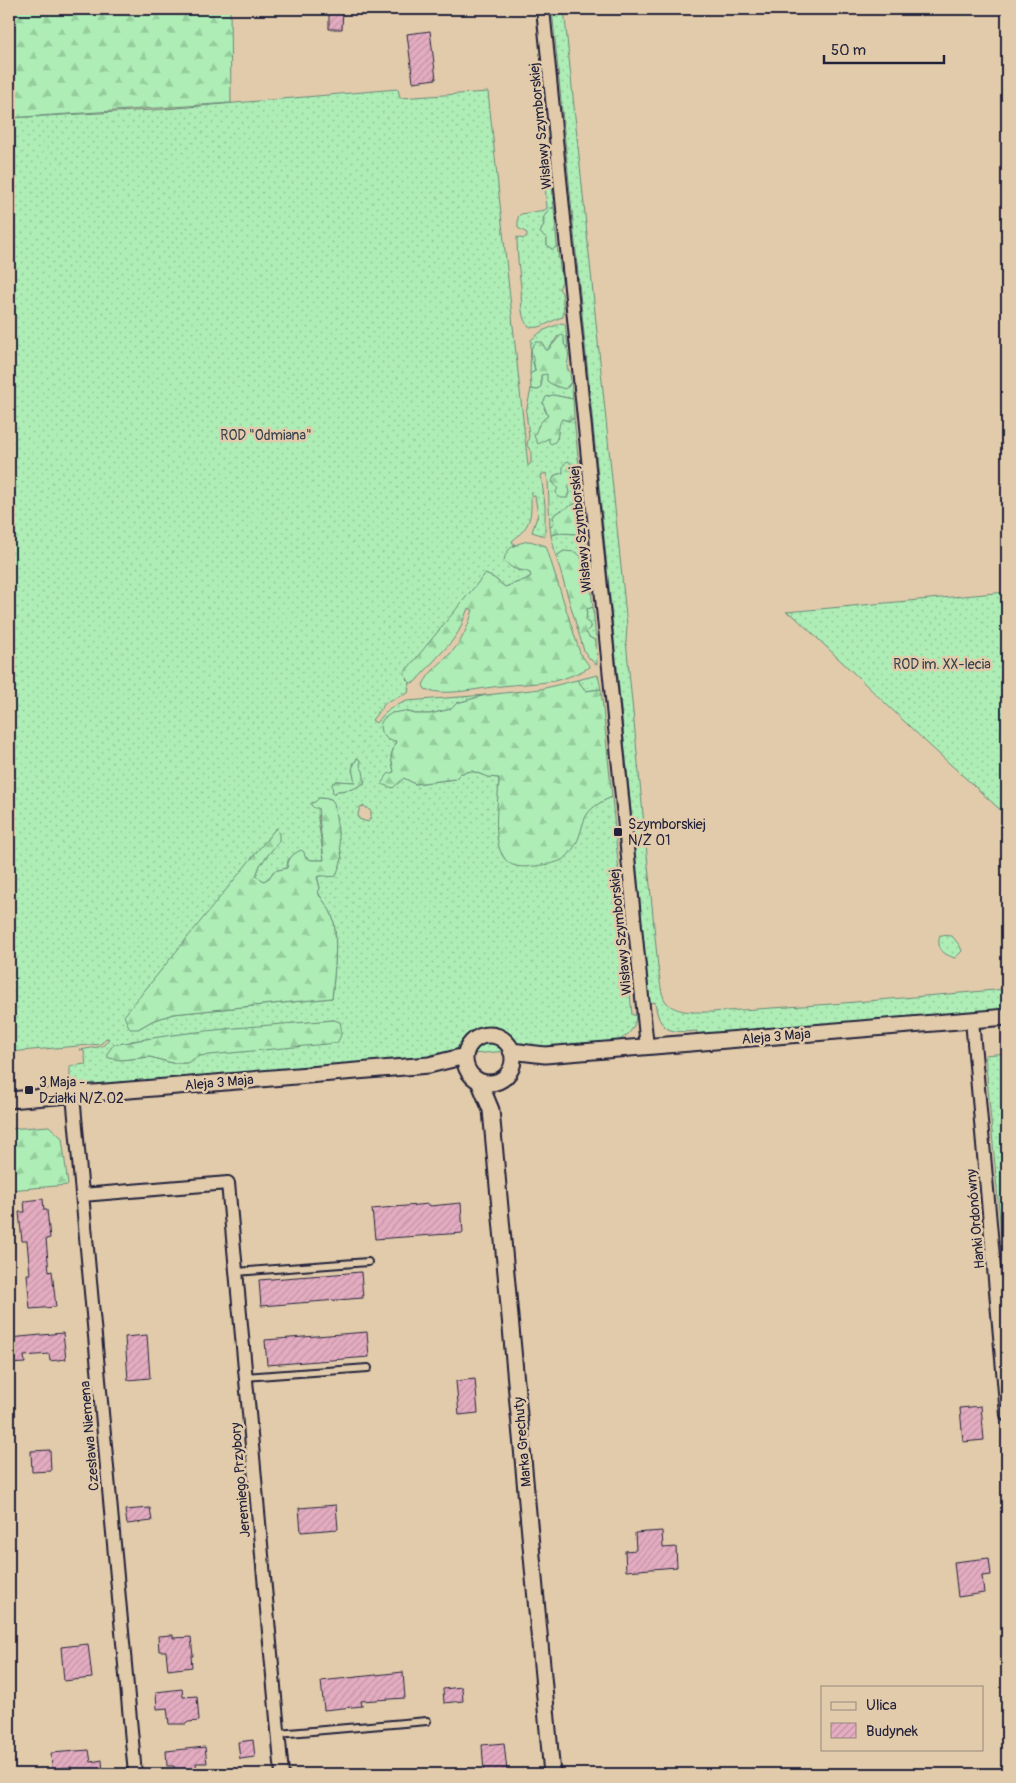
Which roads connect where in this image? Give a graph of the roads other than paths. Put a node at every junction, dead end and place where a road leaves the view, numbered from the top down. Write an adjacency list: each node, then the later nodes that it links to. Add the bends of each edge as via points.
1 (543, 9): 4 (street, Wisławy Szymborskiej)
2 (1007, 1017): 3 (street, Aleja 3 Maja)
3 (972, 1020): 4 (street, Aleja 3 Maja); 19 (street, Hanki Ordonówny)
4 (647, 1047): 6 (street, Aleja 3 Maja)
5 (511, 1051): 6 (street, Aleja 3 Maja); 7 (street, via 501,1039 486,1036 472,1042 468,1048); 8 (street)
6 (545, 1055): 8 (street, Aleja 3 Maja)
7 (467, 1063): 10 (street); 11 (street, Aleja 3 Maja)
8 (511, 1067): 9 (street)
9 (502, 1079): 10 (street); 13 (street, Marka Grechuty)
10 (479, 1081): 13 (street, Marka Grechuty)
11 (73, 1094): 12 (street, Aleja 3 Maja); 14 (street, Czesława Niemena)
12 (9, 1100)
13 (491, 1110): 24 (street, Marka Grechuty)
14 (82, 1195): 16 (street, Jeremiego Przybory, via 228,1182); 22 (street, Czesława Niemena)
15 (368, 1262): 16 (lane)
16 (236, 1272): 18 (street, Jeremiego Przybory)
17 (368, 1368): 18 (lane)
18 (245, 1377): 21 (street, Jeremiego Przybory)
19 (1007, 1415)
20 (427, 1721): 21 (lane)
21 (278, 1734): 23 (street, Jeremiego Przybory)
22 (135, 1774)
23 (282, 1774)
24 (552, 1774)

